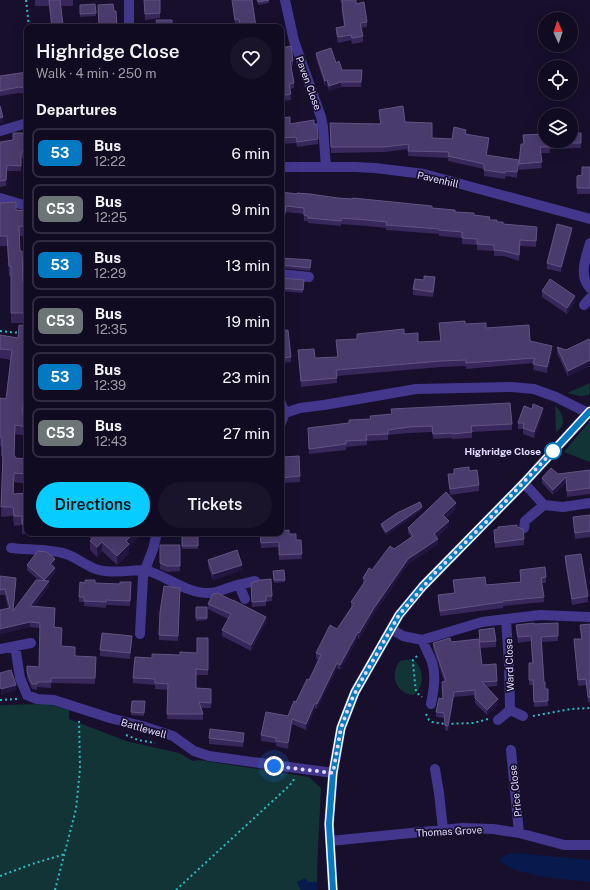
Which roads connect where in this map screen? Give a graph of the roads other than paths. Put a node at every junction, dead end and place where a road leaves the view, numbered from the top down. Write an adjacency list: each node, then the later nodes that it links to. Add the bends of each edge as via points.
1 (129, 0): 3 (street)
2 (285, 0): 7 (street, Paven Close, via 294,41 321,117)
3 (129, 24)
4 (24, 124): 5 (street)
5 (0, 131)
6 (284, 167): 7 (street, Pavenhill)
7 (326, 167): 10 (street, Pavenhill, via 375,168 424,174)
8 (0, 198): 9 (street)
9 (24, 205)
10 (590, 219)
11 (590, 243): 14 (street, via 583,272)
12 (284, 274): 13 (street)
13 (309, 277)
14 (590, 288)
15 (284, 408): 16 (street, via 324,405 416,389 512,386 534,389)
16 (589, 412): 17 (street)
17 (524, 483): 19 (street); 29 (street, via 427,581)
18 (590, 503): 19 (street, via 563,507)
19 (544, 505): 20 (street, via 525,521)
20 (524, 528)
21 (156, 536): 23 (street)
22 (11, 548): 23 (street, via 23,554 64,553 98,570)
23 (145, 570): 25 (street, via 204,593); 30 (street)
24 (255, 581): 25 (street)
25 (239, 585): 26 (street)
26 (245, 599)
27 (590, 617): 28 (street, via 540,615)
28 (506, 620): 31 (street, via 482,622); 36 (street, Ward Close)
29 (391, 629): 31 (street, via 403,636); 41 (street, via 347,711 341,728)
30 (140, 634)
31 (422, 640): 35 (street, via 434,673 433,692)
32 (31, 643): 33 (street)
33 (15, 646): 34 (street); 41 (street, Battlewell, via 20,678 27,695 54,700 173,736 194,751 209,756)
34 (0, 649)
35 (428, 702)
36 (510, 710): 37 (street); 38 (street)
37 (524, 716)
38 (498, 720)
39 (511, 750): 43 (street, Price Close)
40 (435, 769): 42 (street)
41 (333, 773): 44 (street)
42 (443, 829): 43 (street, Thomas Grove, via 493,829); 44 (street, Thomas Grove)
43 (519, 833): 45 (street, Thomas Grove, via 564,845)
44 (330, 841): 46 (street)
45 (590, 845)
46 (333, 890)

